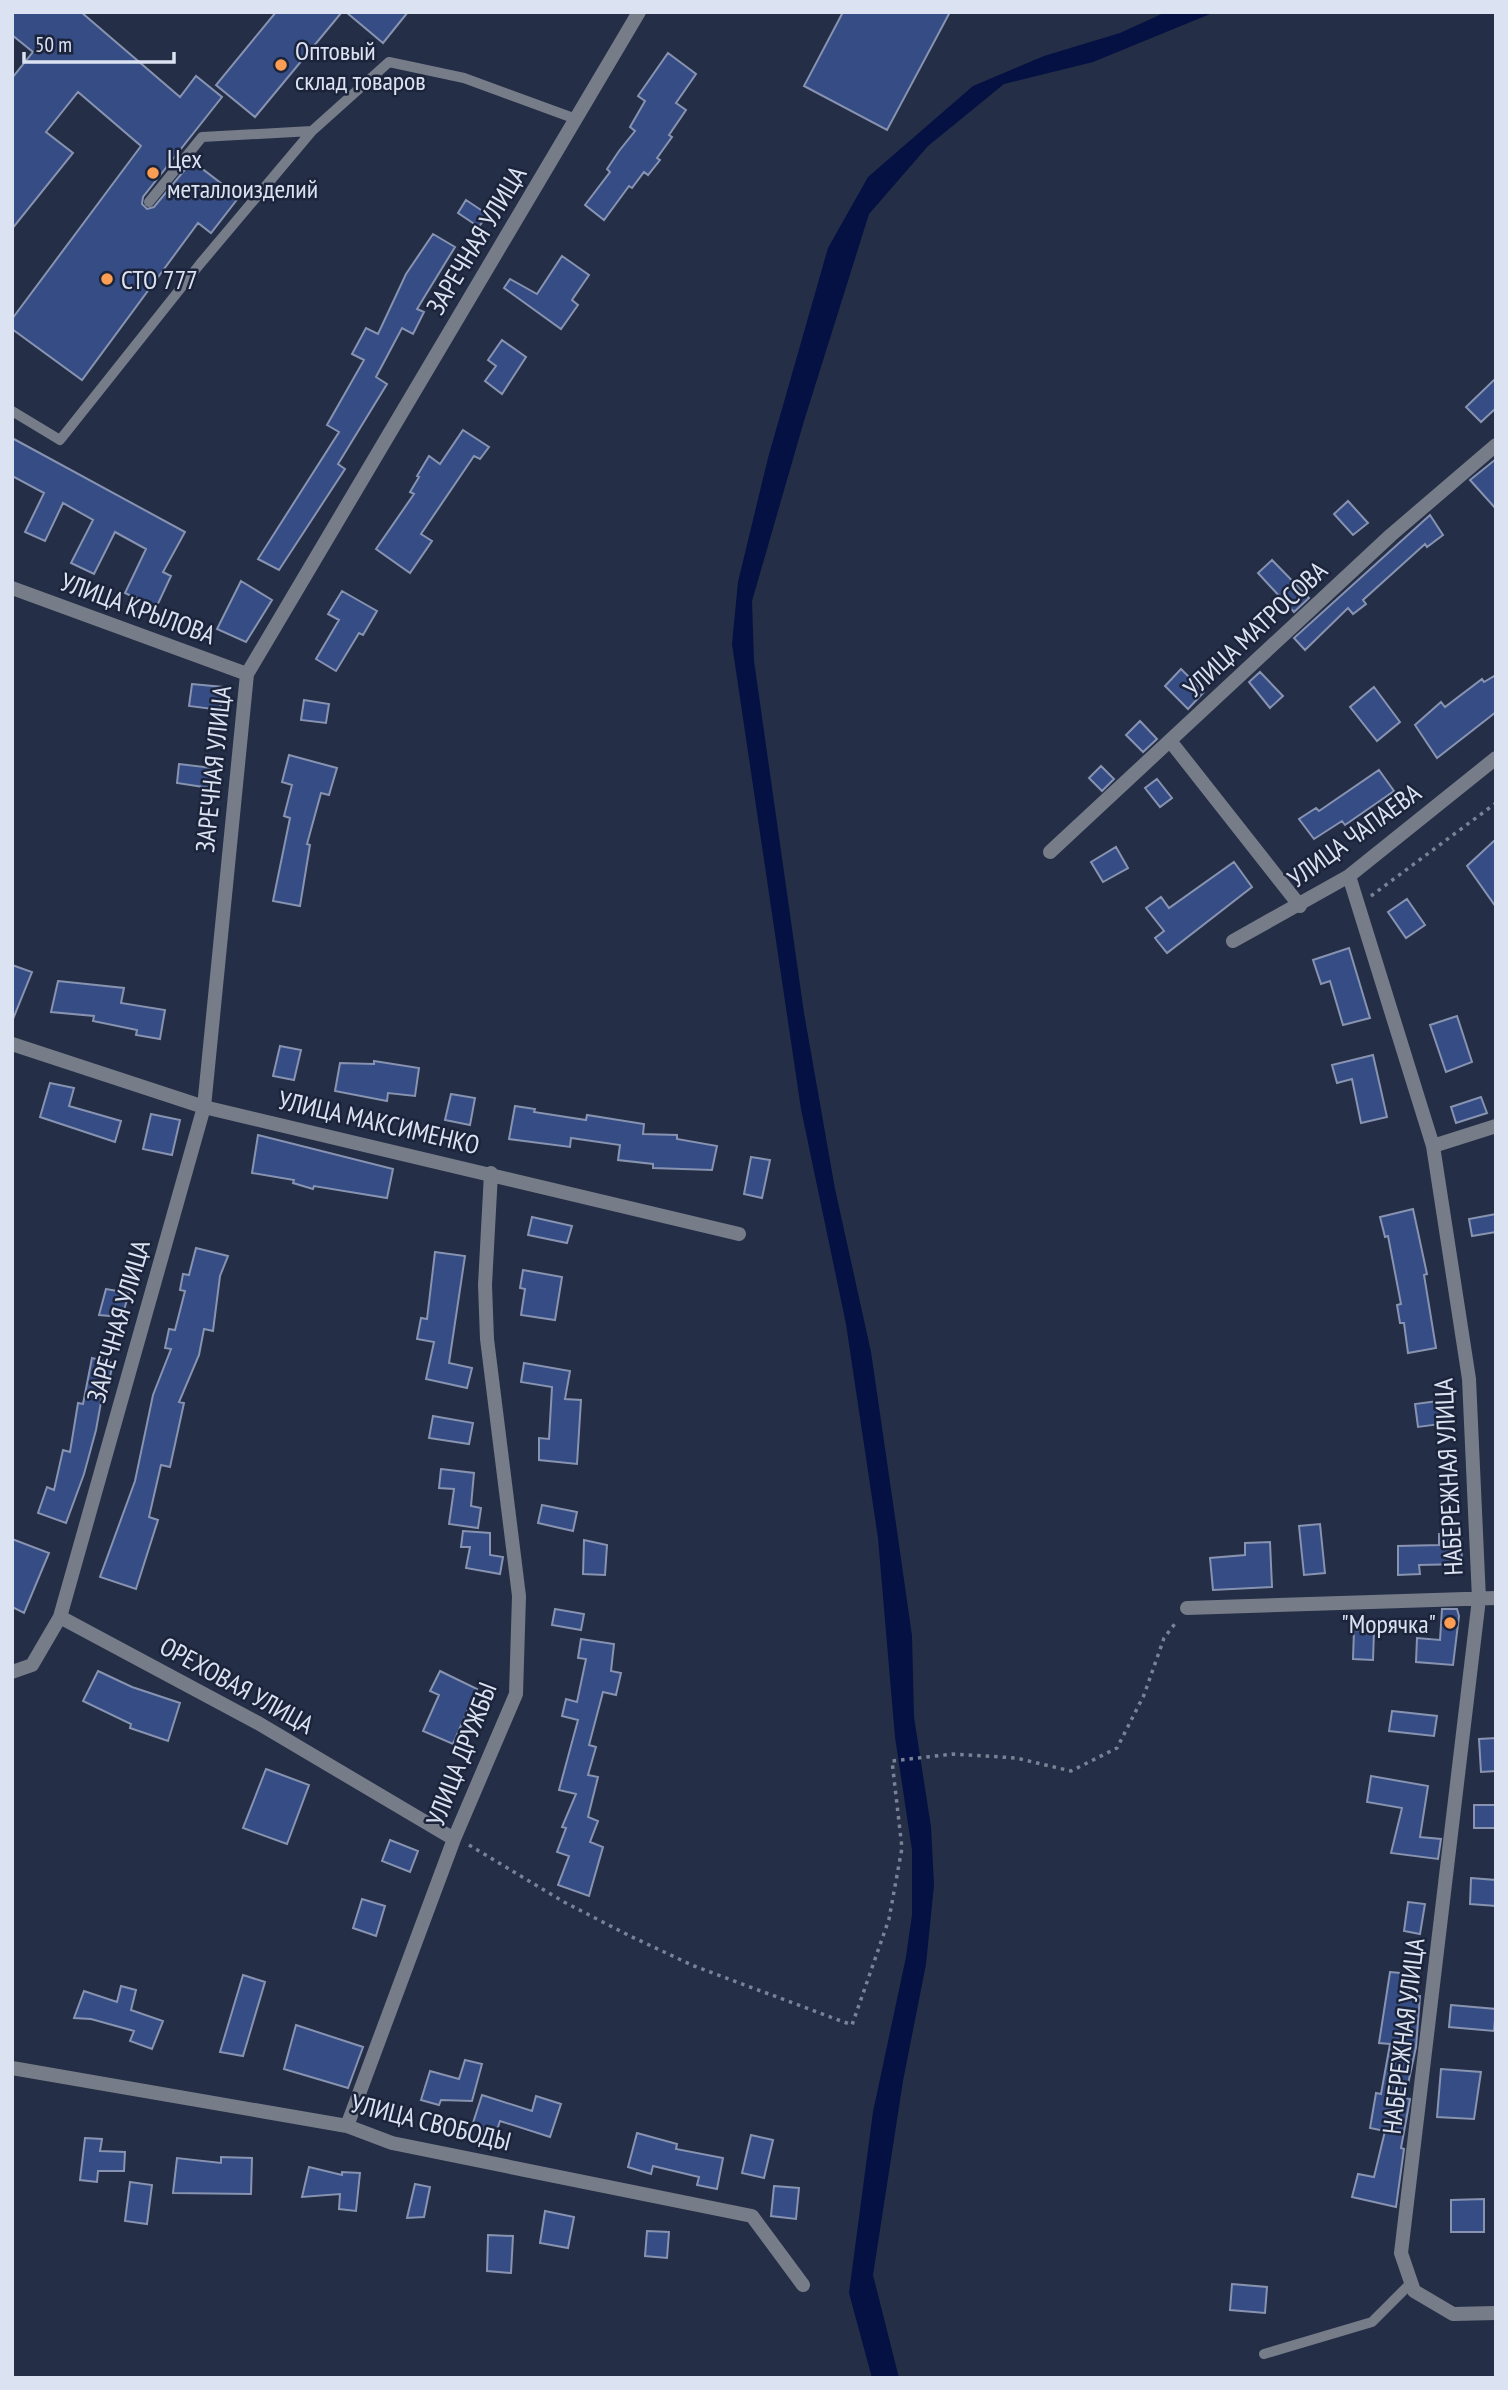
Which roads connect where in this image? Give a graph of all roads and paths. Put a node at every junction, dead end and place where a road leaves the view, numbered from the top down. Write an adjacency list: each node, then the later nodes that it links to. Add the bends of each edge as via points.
1 (639, 12): 2 (street, ЗАРЕЧНАЯ УЛИЦА)
2 (576, 119): 3 (lane, via 464,78 389,62); 8 (street, ЗАРЕЧНАЯ УЛИЦА)
3 (312, 131): 4 (lane, via 202,137); 5 (lane, via 60,440)
4 (149, 202)
5 (12, 411)
6 (1496, 445): 9 (street, УЛИЦА МАТРОСОВА, via 1362,561)
7 (12, 587): 8 (street, УЛИЦА КРЫЛОВА)
8 (247, 674): 18 (street, ЗАРЕЧНАЯ УЛИЦА)
9 (1171, 742): 12 (street, УЛИЦА МАТРОСОВА); 14 (street)
10 (1496, 758): 13 (street, УЛИЦА ЧАПАЕВА)
11 (1496, 803): 15 (path)
12 (1050, 852)
13 (1349, 876): 14 (street, УЛИЦА ЧАПАЕВА); 15 (street, НАБЕРЕЖНАЯ УЛИЦА)
14 (1300, 906): 16 (street, УЛИЦА ЧАПАЕВА)
15 (1358, 906): 20 (street, НАБЕРЕЖНАЯ УЛИЦА)
16 (1233, 941)
17 (12, 1044): 18 (street, УЛИЦА МАКСИМЕНКО)
18 (204, 1107): 21 (street, УЛИЦА МАКСИМЕНКО); 26 (street, ЗАРЕЧНАЯ УЛИЦА)
19 (1496, 1126): 20 (street)
20 (1433, 1146): 24 (street, НАБЕРЕЖНАЯ УЛИЦА, via 1469,1379)
21 (491, 1173): 22 (street, УЛИЦА МАКСИМЕНКО); 28 (street, УЛИЦА ДРУЖБЫ, via 487,1339 519,1596 516,1694)
22 (739, 1234)
23 (1496, 1598): 24 (street)
24 (1479, 1599): 25 (street); 31 (street, НАБЕРЕЖНАЯ УЛИЦА, via 1401,2253)
25 (1187, 1608): 28 (path, via 1164,1638 1144,1695 1117,1748 1071,1771 1016,1758 953,1754 892,1761 902,1848 889,1919 852,2025 694,1966 564,1902 477,1848)
26 (60, 1617): 27 (street, via 32,1665); 28 (street, ОРЕХОВАЯ УЛИЦА, via 258,1723)
27 (12, 1672)
28 (454, 1839): 30 (street, УЛИЦА ДРУЖБЫ)
29 (12, 2068): 30 (street, УЛИЦА СВОБОДЫ)
30 (347, 2126): 32 (street, УЛИЦА СВОБОДЫ, via 392,2143 752,2216)
31 (1411, 2283): 33 (street, via 1414,2291 1453,2314); 34 (lane, via 1372,2322)
32 (803, 2285)
33 (1496, 2313)
34 (1264, 2354)

